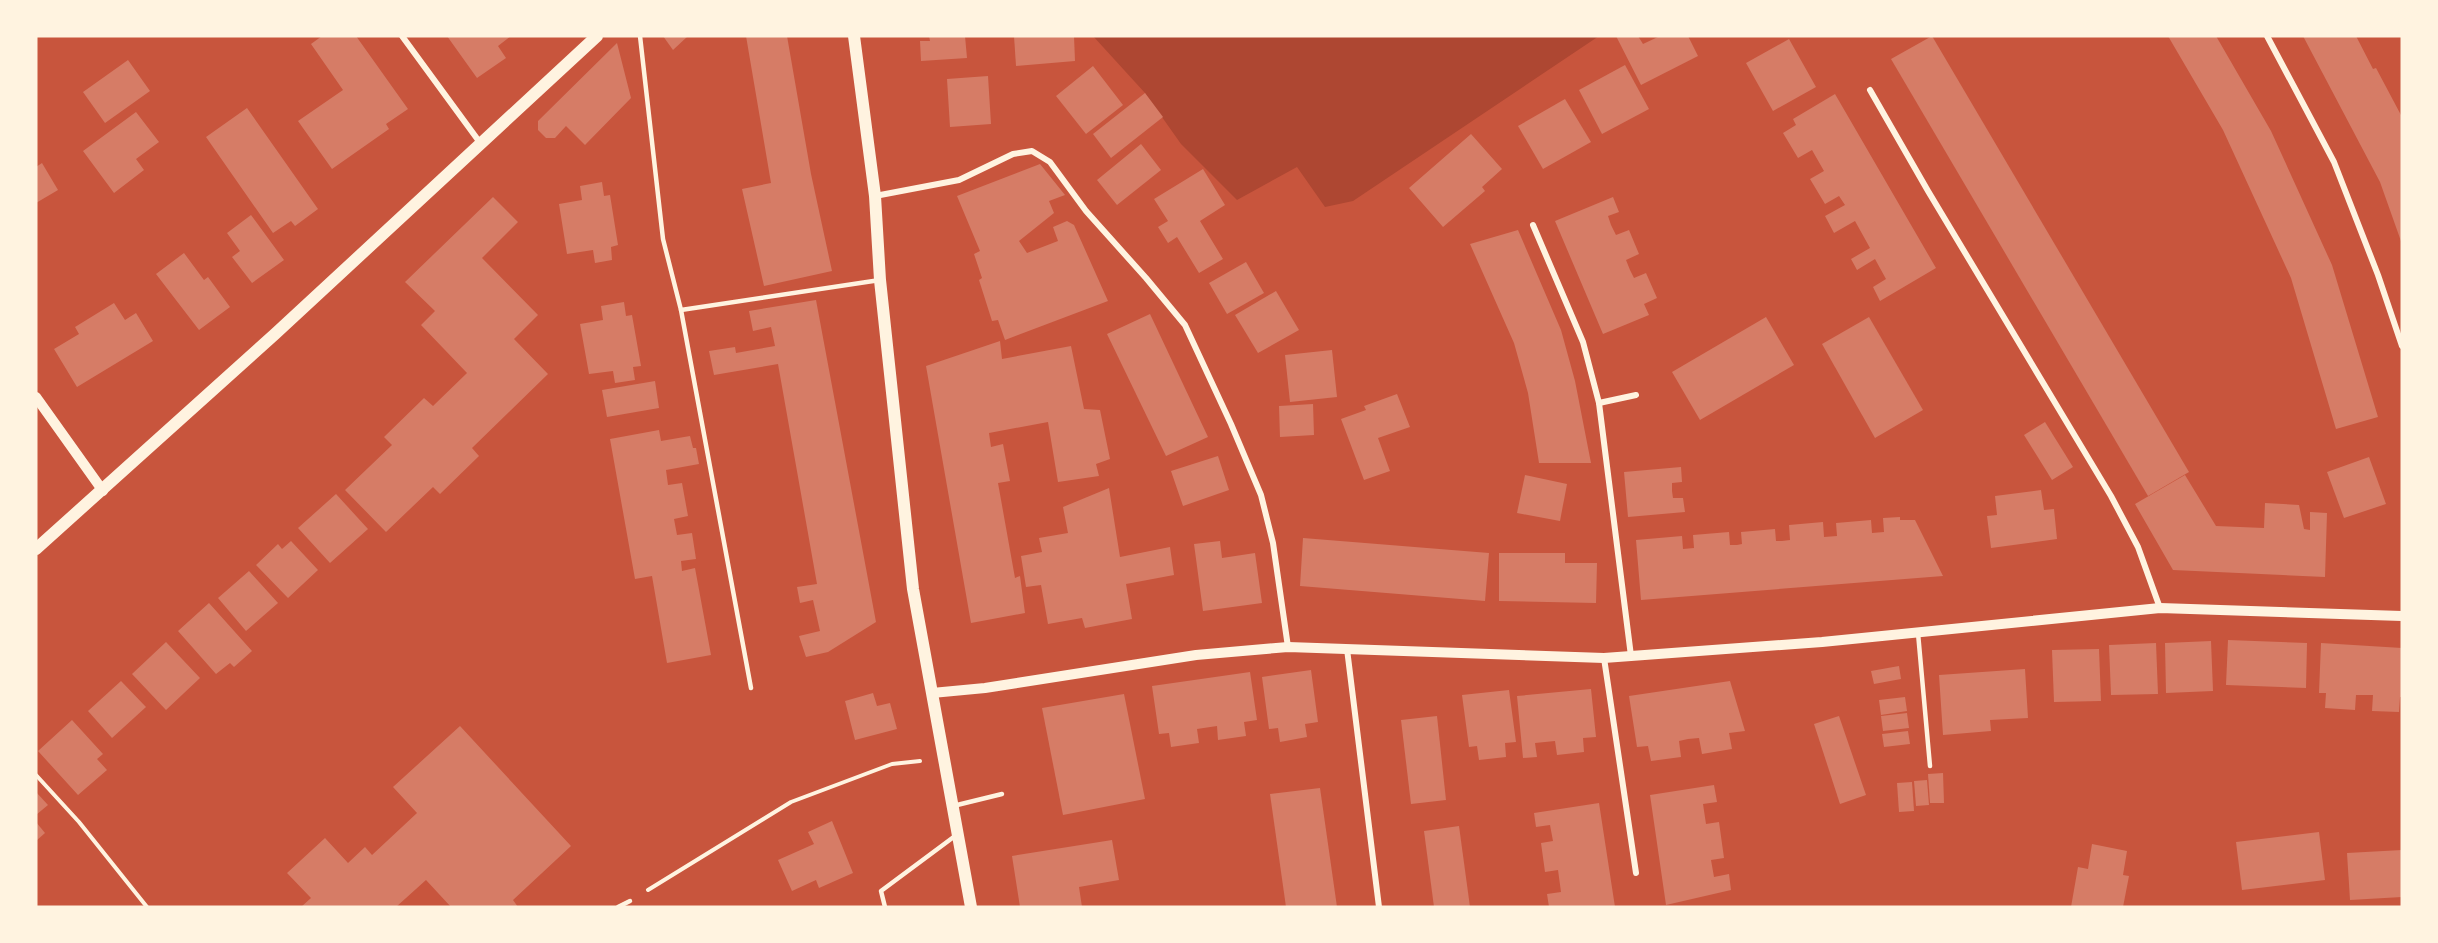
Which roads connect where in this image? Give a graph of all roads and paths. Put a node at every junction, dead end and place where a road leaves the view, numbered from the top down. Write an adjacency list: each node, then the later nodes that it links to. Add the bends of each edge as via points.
1 (402, 36): 7 (street)
2 (597, 36): 7 (main road)
3 (640, 36): 11 (lane, via 663,239)
4 (854, 36): 8 (main road)
5 (2267, 36): 12 (street, via 2334,162)
6 (1870, 90): 18 (street, via 2111,496 2138,547)
7 (481, 144): 16 (main road)
8 (875, 195): 10 (main road); 21 (street, via 959,180 1013,154 1032,152 1050,162 1086,211 1185,325 1261,495 1273,543)
9 (1533, 225): 15 (street, via 1583,342)
10 (880, 280): 11 (lane); 26 (main road, via 913,589)
11 (681, 310): 25 (lane)
12 (2402, 346)
13 (1636, 395): 15 (street)
14 (36, 397): 16 (street)
15 (1599, 403): 23 (street)
16 (103, 491): 17 (main road)
17 (36, 549)
18 (2160, 608): 19 (street); 20 (street)
19 (2402, 616)
20 (1918, 633): 23 (street); 28 (lane)
21 (1288, 647): 22 (street); 26 (street, via 1196,655)
22 (1347, 648): 24 (street); 39 (street)
23 (1631, 656): 24 (street)
24 (1604, 658): 33 (street)
25 (752, 688)
26 (932, 693): 27 (main road)
27 (945, 758): 31 (main road); 34 (path, via 892,764 791,802)
28 (1930, 766)
29 (36, 775): 35 (path)
30 (1002, 794): 31 (lane)
31 (953, 806): 32 (main road)
32 (958, 834): 37 (lane, via 881,891); 38 (main road)
33 (1636, 873)
34 (630, 901): 36 (lane)
35 (147, 907)
36 (618, 907)
37 (885, 907)
38 (971, 907)
39 (1379, 907)

